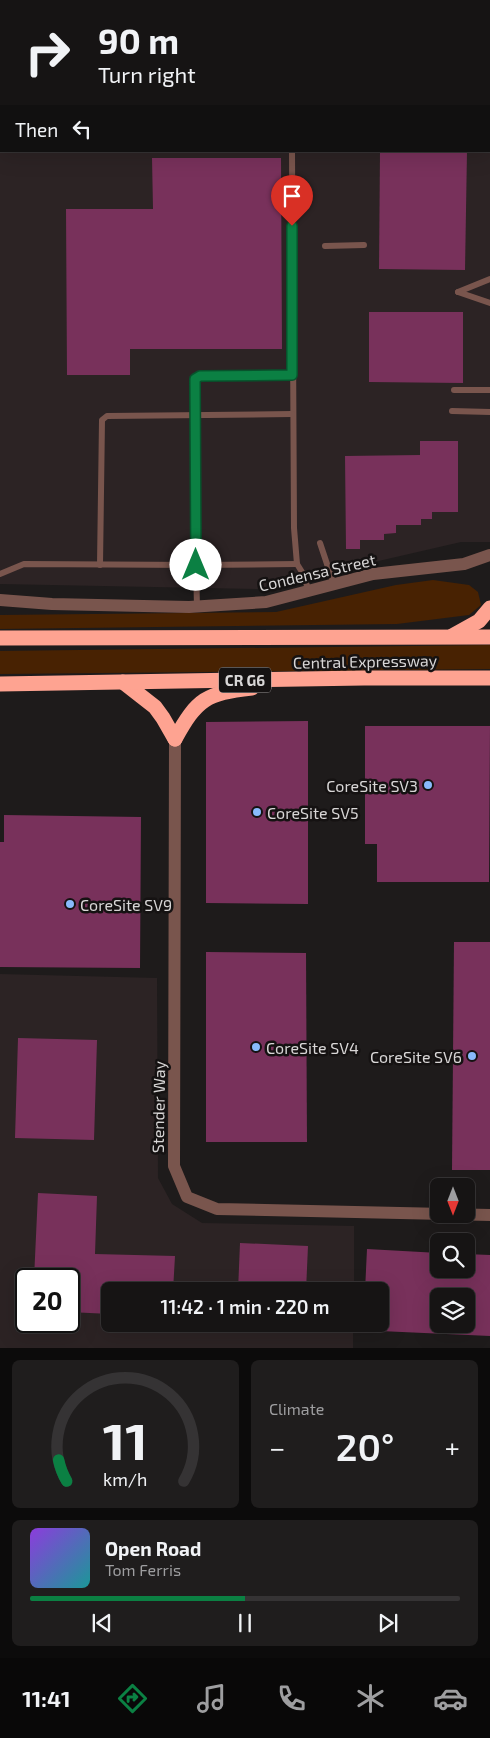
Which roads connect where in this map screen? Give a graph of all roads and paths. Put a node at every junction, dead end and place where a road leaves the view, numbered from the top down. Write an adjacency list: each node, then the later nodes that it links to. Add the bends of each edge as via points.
1 (292, 152): 6 (lane)
2 (364, 245): 3 (lane)
3 (325, 246)
4 (490, 279): 5 (lane, via 458,292)
5 (490, 303)
6 (292, 375): 11 (lane); 12 (lane, via 200,376 195,379)
7 (454, 390): 8 (lane)
8 (490, 390)
9 (452, 411): 10 (lane)
10 (490, 412)
11 (292, 414): 12 (lane); 15 (lane)
12 (195, 415): 16 (lane, via 107,416 102,420); 17 (lane)
13 (320, 543): 19 (lane)
14 (490, 555): 19 (street, Condensa Street, via 464,564 373,574)
15 (297, 564): 17 (lane); 20 (lane)
16 (100, 565): 17 (lane); 18 (lane, via 24,564)
17 (196, 565): 22 (lane)
18 (0, 574)
19 (334, 585): 20 (street, Condensa Street)
20 (309, 591): 22 (street, Condensa Street, via 266,602)
21 (0, 600): 22 (street, Condensa Street)
22 (197, 606)
23 (490, 608): 24 (highway, via 479,621)
24 (450, 637): 25 (highway, Central Expressway); 26 (highway, Central Expressway)
25 (490, 637)
26 (0, 638)
27 (364, 678): 28 (highway, Central Expressway / CR G6); 29 (highway, Central Expressway / CR G6); 31 (highway); 32 (highway, via 225,691 200,702)
28 (490, 678)
29 (123, 682): 30 (highway, Central Expressway / CR G6); 32 (highway, via 155,707)
30 (0, 684)
31 (490, 686)
32 (175, 739): 33 (street, Stender Way, via 174,1166 187,1197 217,1208)
33 (490, 1215)

